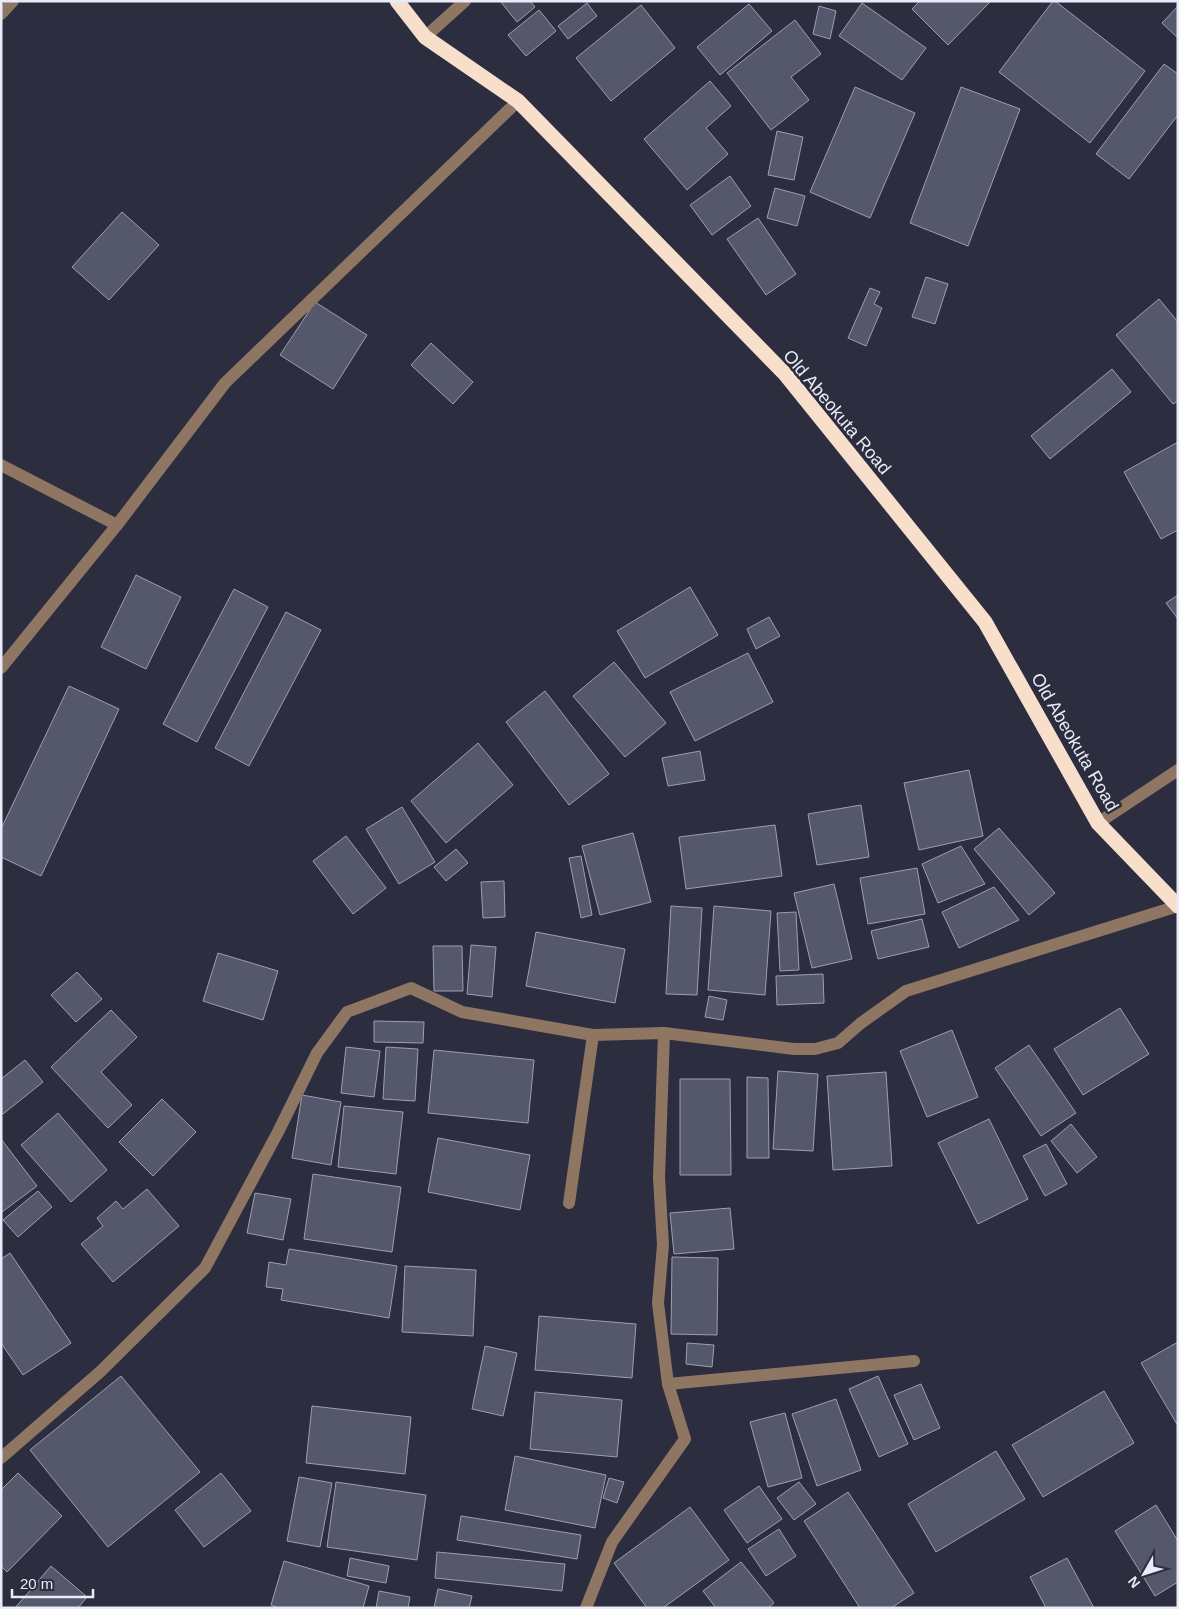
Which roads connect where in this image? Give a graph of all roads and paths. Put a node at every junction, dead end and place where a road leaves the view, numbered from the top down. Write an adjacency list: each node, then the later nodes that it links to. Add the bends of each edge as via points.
1 (13, 1): 4 (street)
2 (397, 1): 5 (highway, Old Abeokuta Road)
3 (465, 1): 5 (street)
4 (1, 14)
5 (425, 37): 6 (highway, Old Abeokuta Road)
6 (518, 101): 8 (street, via 225,383); 11 (highway, Old Abeokuta Road, via 784,374 985,622)
7 (1, 465): 8 (street)
8 (117, 525): 9 (street)
9 (1, 668)
10 (1178, 770): 11 (street)
11 (1098, 823): 12 (highway, Old Abeokuta Road)
12 (1178, 906): 13 (street, via 906,991 838,1043 815,1049)
13 (664, 1033): 14 (street); 17 (street, via 659,1178 663,1245 658,1303)
14 (593, 1035): 15 (street); 18 (street, via 462,1012 411,988 347,1012 317,1053 205,1268 101,1371)
15 (569, 1203)
16 (914, 1361): 17 (street)
17 (668, 1384): 19 (street, via 685,1439 612,1542)
18 (1, 1458)
19 (586, 1608)

